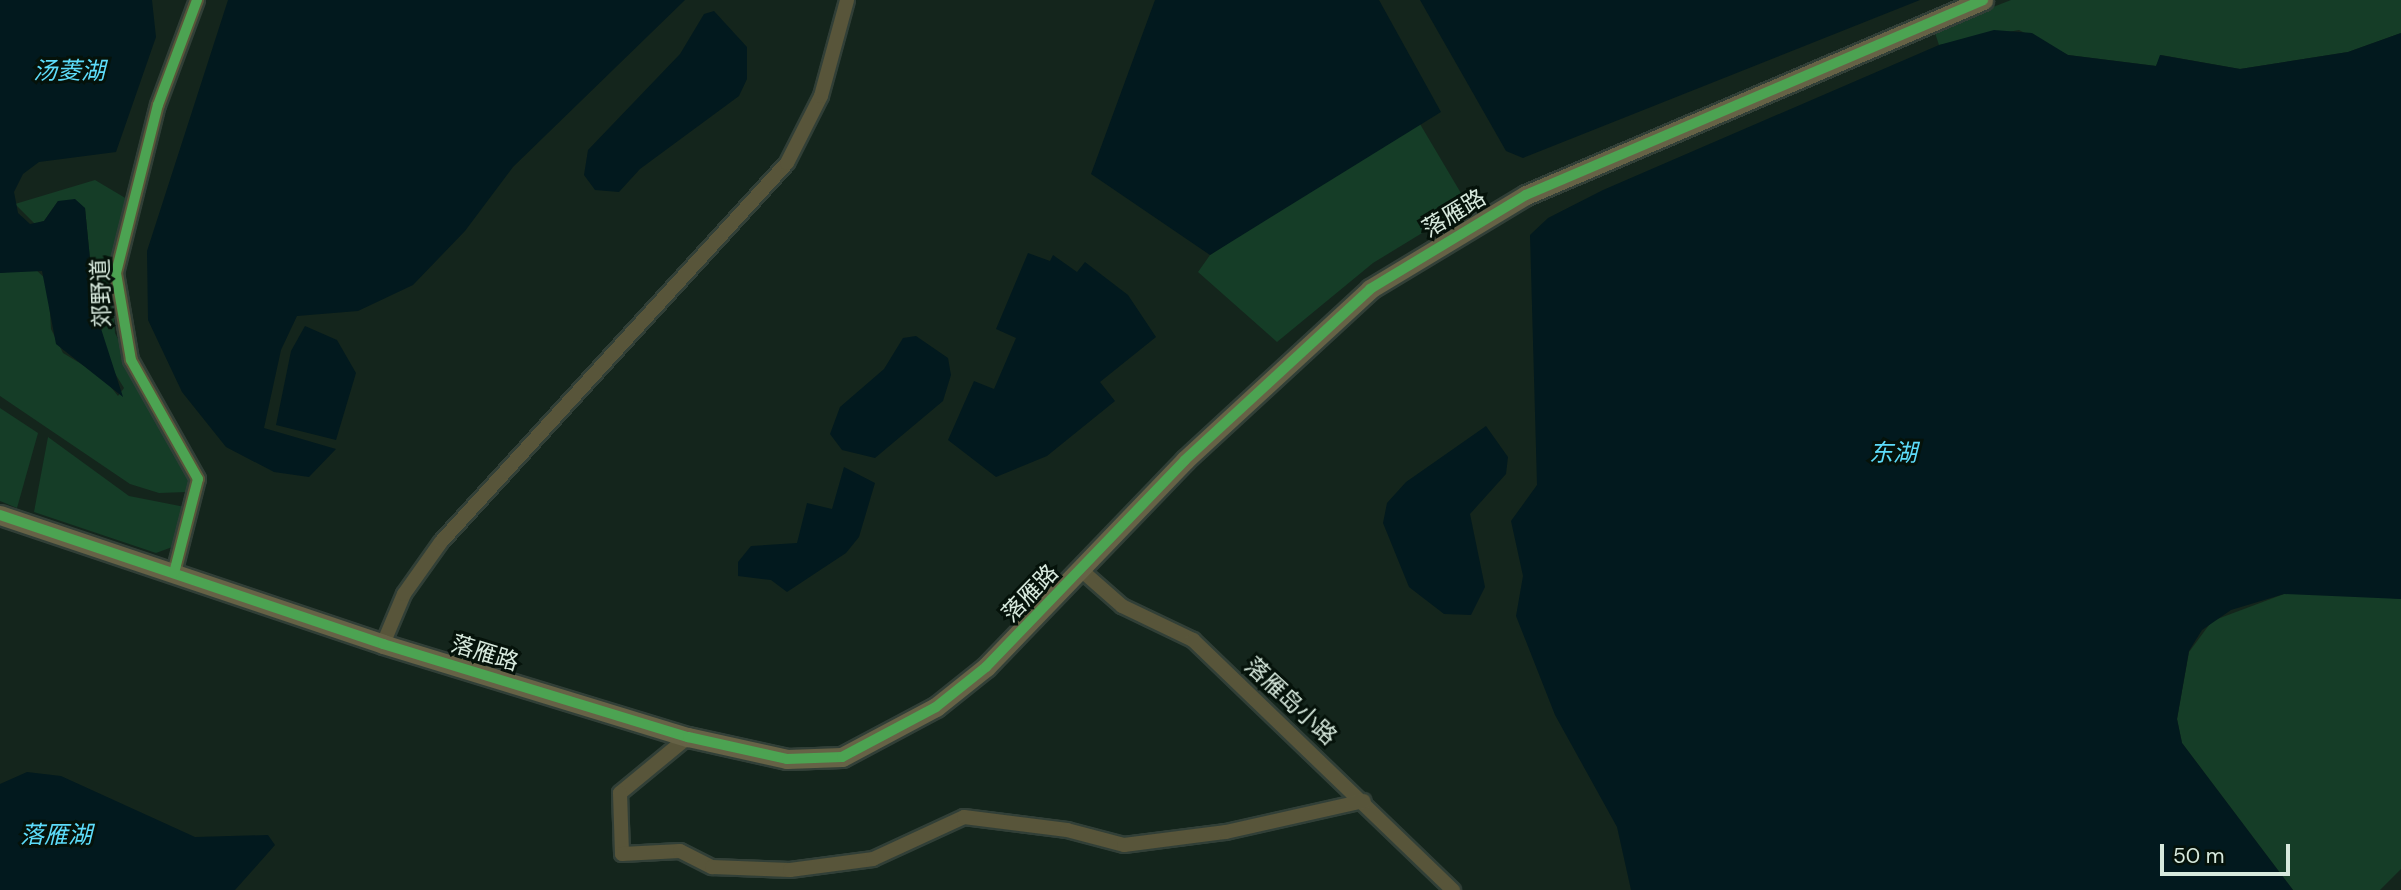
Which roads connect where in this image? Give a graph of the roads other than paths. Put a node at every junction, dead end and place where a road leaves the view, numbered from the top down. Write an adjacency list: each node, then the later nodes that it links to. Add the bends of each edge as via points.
1 (197, 0): 6 (street, 郊野道, via 158,106 116,273 131,359 198,479)
2 (847, 0): 7 (street, via 821,96 787,163 441,542 404,594)
3 (1983, 0): 5 (street, 落雁路, via 1526,195 1370,289 1258,388)
4 (0, 515): 6 (street, 落雁路)
5 (1081, 570): 8 (street, 落雁路, via 961,688 859,752 802,761); 9 (street, 落雁岛小路, via 1122,607 1194,640)
6 (174, 573): 7 (street, 落雁路)
7 (383, 644): 8 (street, 落雁路)
8 (688, 737): 9 (street, via 620,793 622,854 680,851 712,867 790,870 873,859 964,817 1067,830 1124,845 1226,832)
9 (1364, 801): 10 (street, 落雁岛小路)
10 (1453, 890)

